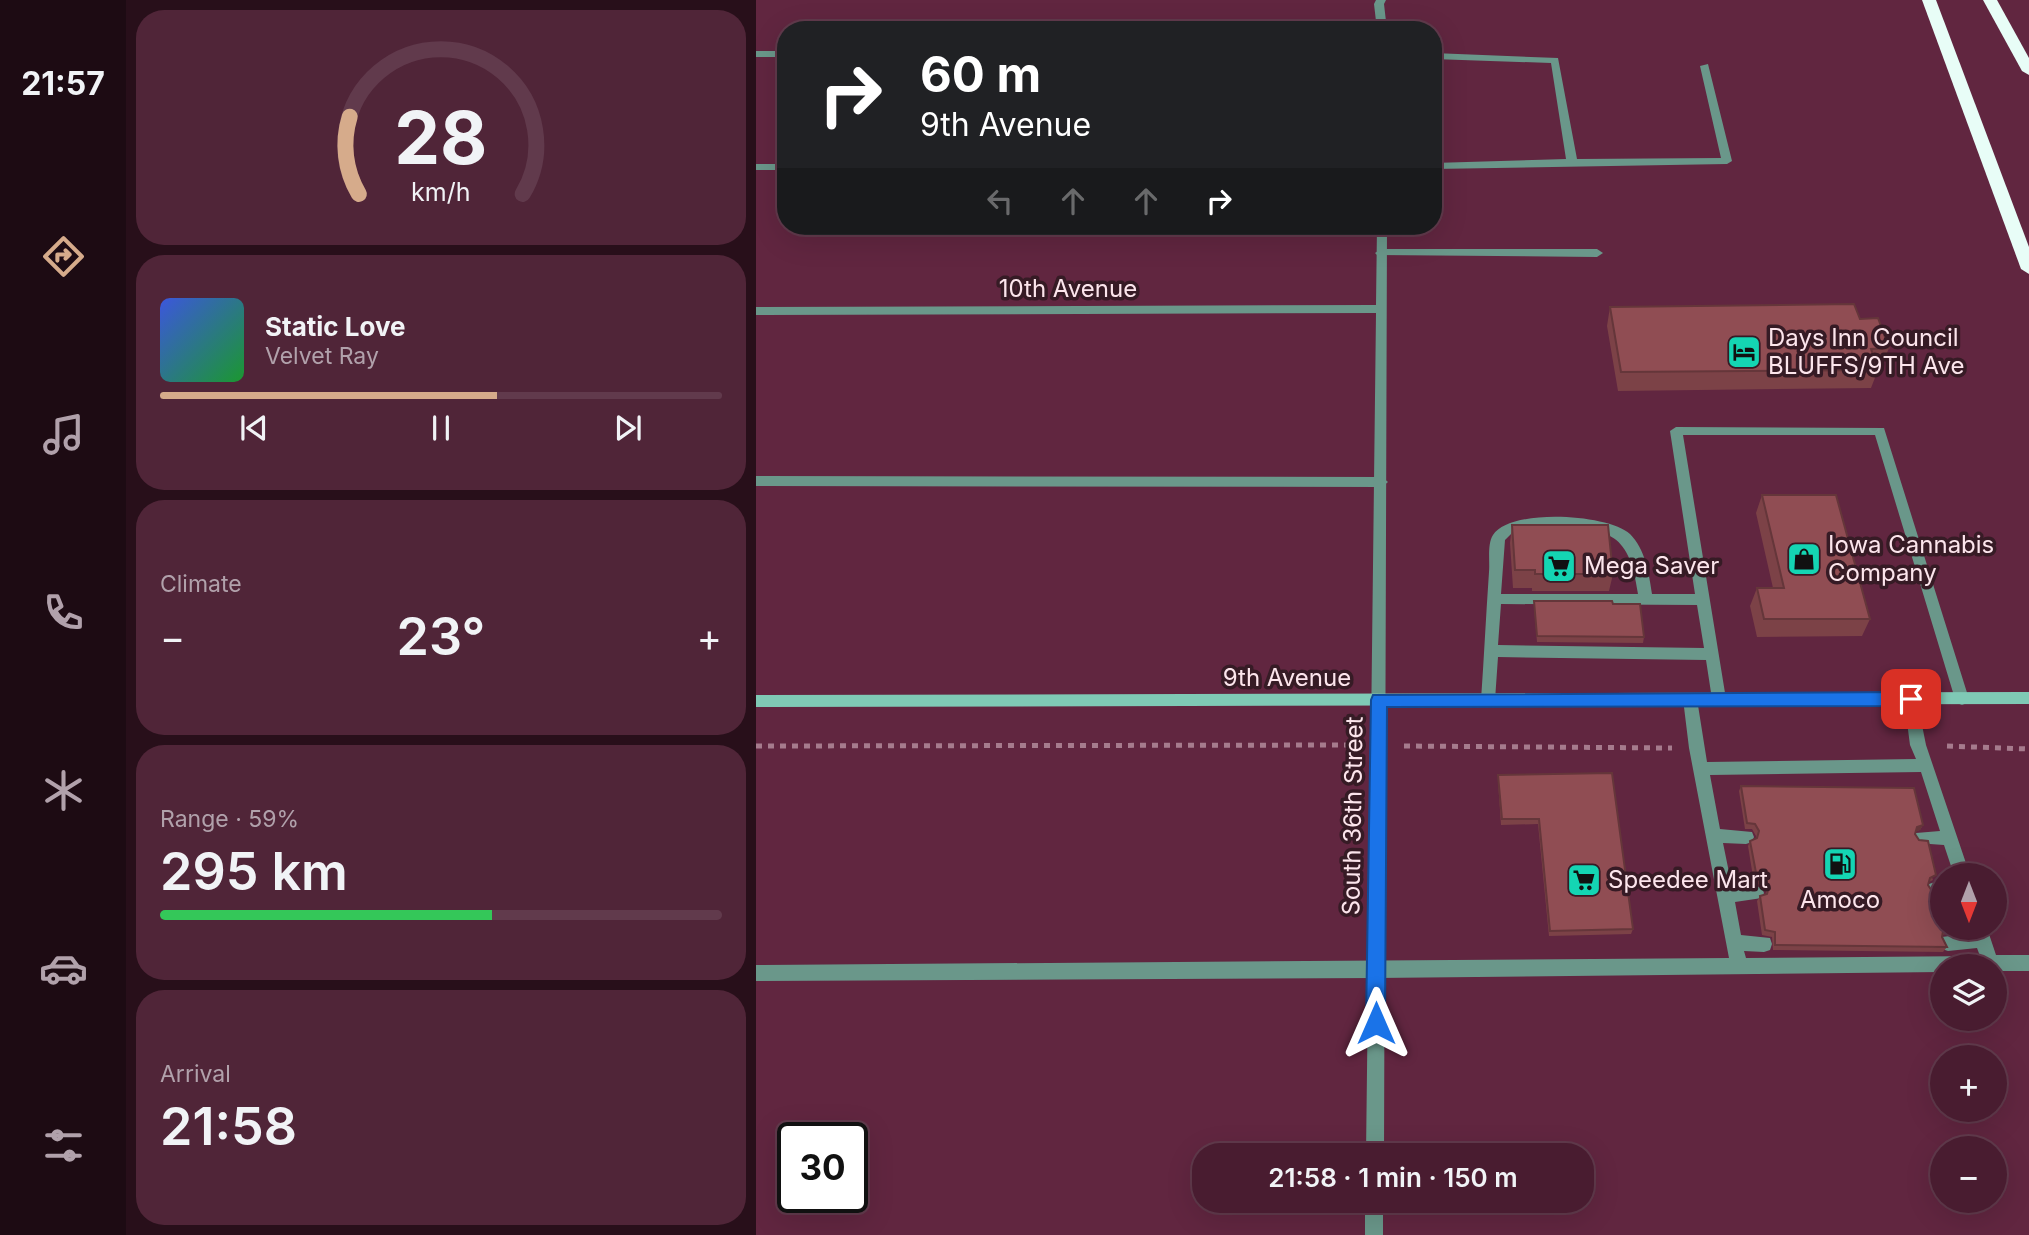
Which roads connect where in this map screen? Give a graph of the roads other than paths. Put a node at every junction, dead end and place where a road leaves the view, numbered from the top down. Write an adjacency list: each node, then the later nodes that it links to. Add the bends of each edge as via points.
1 (1381, 0): 4 (street)
2 (1929, 0): 17 (highway)
3 (1990, 0): 9 (highway)
4 (1381, 21)
5 (756, 54): 6 (street)
6 (777, 54)
7 (1442, 56): 10 (street, via 1555,60)
8 (1705, 66): 10 (street, via 1727,161)
9 (2029, 71)
10 (1572, 162): 11 (street)
11 (1442, 166)
12 (756, 167): 13 (street)
13 (777, 167)
14 (1382, 235): 15 (street, South 36th Street)
15 (1381, 253): 16 (street); 18 (street, South 36th Street)
16 (1597, 253)
17 (2029, 269)
18 (1381, 309): 19 (street, 10th Avenue); 21 (street, South 36th Street)
19 (756, 311)
20 (756, 481): 21 (street)
21 (1382, 482): 32 (street, South 36th Street)
22 (1493, 599): 23 (street); 23 (street, via 1499,538 1509,528 1523,524 1579,524 1618,533 1640,559); 25 (street)
23 (1646, 599): 24 (street)
24 (1704, 600): 26 (street); 31 (street, via 1676,431 1880,431)
25 (1490, 651): 26 (street); 33 (street)
26 (1712, 654): 29 (street)
27 (2029, 698): 31 (main road, 9th Avenue)
28 (1690, 699): 29 (main road, 9th Avenue); 33 (main road, 9th Avenue); 36 (street)
29 (1719, 699): 30 (main road, 9th Avenue)
30 (1911, 699): 31 (main road, 9th Avenue); 35 (street, via 1917,745)
31 (1962, 699)
32 (1379, 700): 33 (main road, 9th Avenue); 34 (main road, 9th Avenue); 52 (street, South 36th Street)
33 (1488, 700)
34 (756, 701)
35 (1926, 765): 36 (street); 40 (street)
36 (1701, 769): 37 (street)
37 (1714, 836): 38 (street); 43 (street)
38 (1746, 837)
39 (1922, 838): 40 (street)
40 (1950, 838): 41 (street)
41 (1958, 863)
42 (1756, 893): 43 (street)
43 (1725, 895): 45 (street)
44 (1959, 940): 46 (street)
45 (1735, 943): 47 (street); 51 (street)
46 (1948, 943)
47 (1764, 944)
48 (2007, 962): 50 (street)
49 (1930, 963): 51 (street)
50 (2029, 963)
51 (1739, 966): 52 (street)
52 (1376, 971): 53 (street); 54 (street, South 36th Street)
53 (756, 973)
54 (1375, 1143)
55 (1374, 1213): 56 (street)
56 (1374, 1235)

